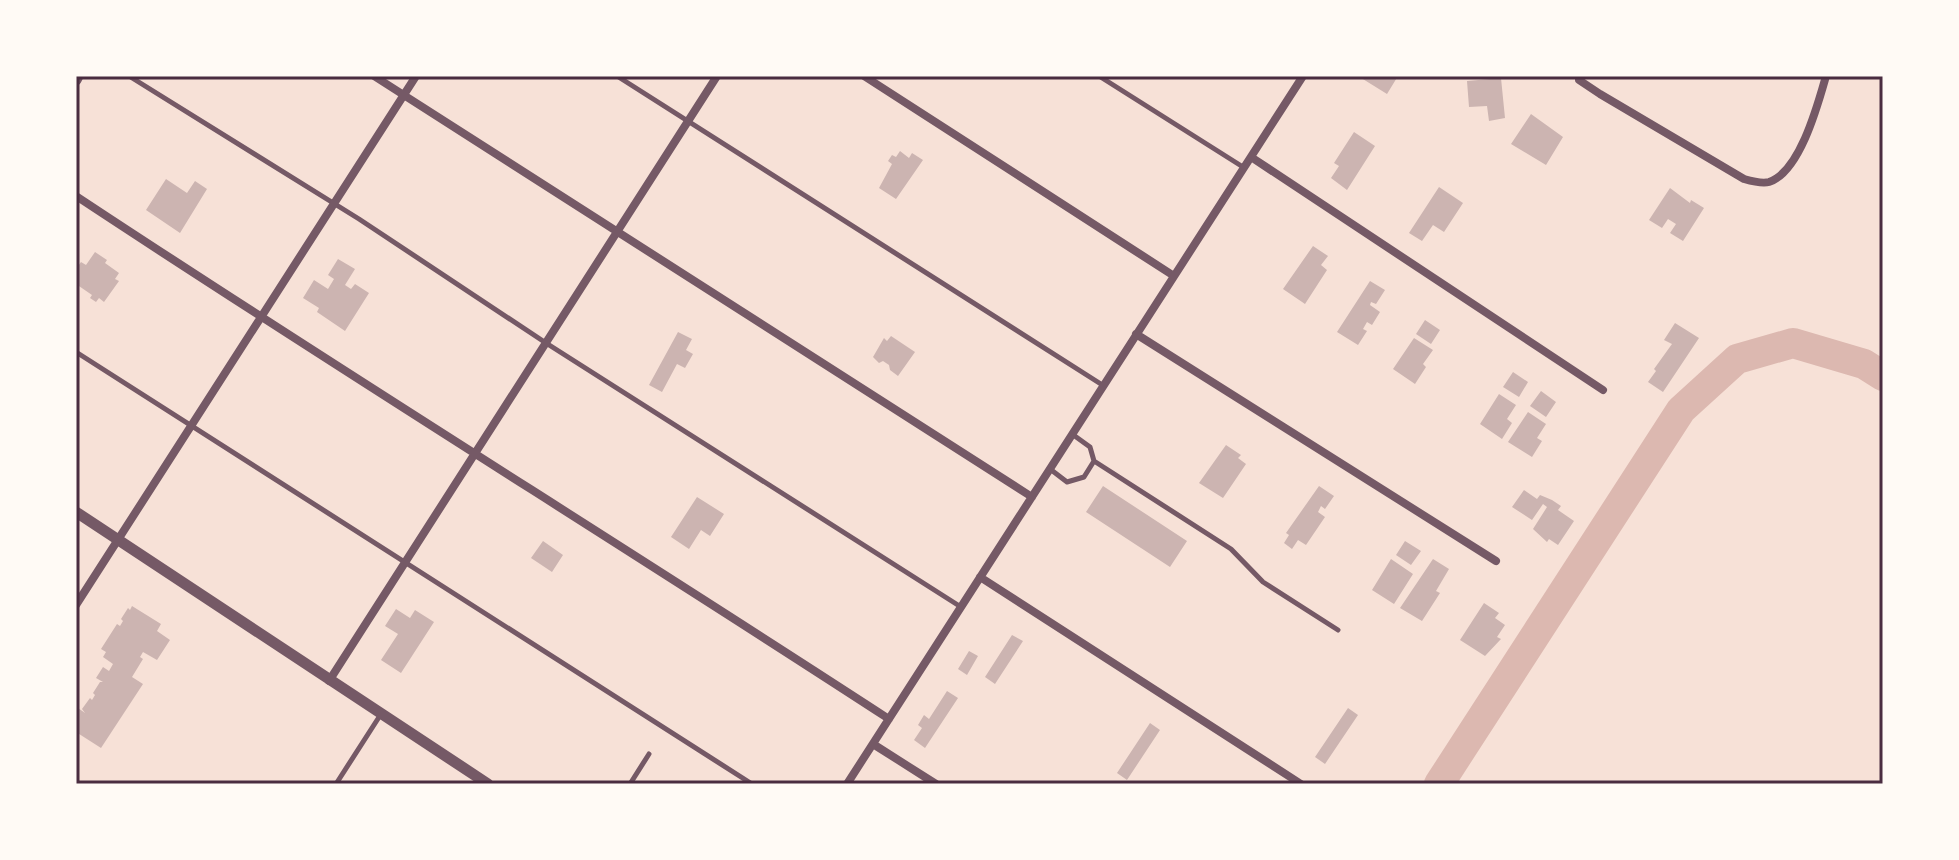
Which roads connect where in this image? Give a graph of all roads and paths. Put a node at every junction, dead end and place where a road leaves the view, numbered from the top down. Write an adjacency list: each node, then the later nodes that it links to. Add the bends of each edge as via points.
1 (129, 76): 16 (lane)
2 (374, 76): 11 (street)
3 (416, 76): 11 (street)
4 (617, 76): 12 (lane)
5 (717, 76): 12 (street)
6 (864, 76): 18 (street)
7 (1099, 76): 14 (lane)
8 (1303, 76): 13 (street)
9 (1826, 76): 10 (street, via 1792,162 1766,184 1744,179)
10 (1579, 78)
11 (404, 95): 16 (street); 17 (street)
12 (688, 122): 17 (street); 23 (lane)
13 (1251, 157): 14 (street); 24 (street)
14 (1244, 167): 18 (street)
15 (76, 196): 19 (street)
16 (333, 205): 19 (street); 21 (lane)
17 (617, 232): 21 (street); 30 (street)
18 (1174, 276): 20 (street)
19 (260, 318): 25 (street); 27 (street)
20 (1136, 334): 23 (street); 33 (street)
21 (546, 343): 27 (street); 37 (lane)
22 (76, 352): 25 (lane)
23 (1104, 386): 26 (street)
24 (1603, 390)
25 (192, 425): 32 (street); 34 (lane)
26 (1072, 434): 28 (lane, via 1090,447); 29 (street)
27 (476, 452): 34 (street); 41 (street)
28 (1094, 461): 29 (lane, via 1084,477 1067,482); 38 (lane, via 1231,549 1263,582)
29 (1050, 469): 30 (street)
30 (1032, 497): 35 (street)
31 (76, 512): 32 (street)
32 (118, 540): 36 (street); 39 (street)
33 (1496, 561)
34 (405, 562): 39 (street); 47 (lane)
35 (980, 577): 37 (street); 50 (street)
36 (76, 605)
37 (961, 607): 41 (street)
38 (1338, 630)
39 (329, 681): 40 (street)
40 (381, 714): 44 (lane); 45 (street)
41 (889, 719): 42 (street)
42 (873, 744): 48 (street); 49 (street)
43 (649, 754): 46 (lane)
44 (336, 784)
45 (488, 784)
46 (630, 784)
47 (752, 784)
48 (847, 784)
49 (936, 784)
50 (1301, 784)

